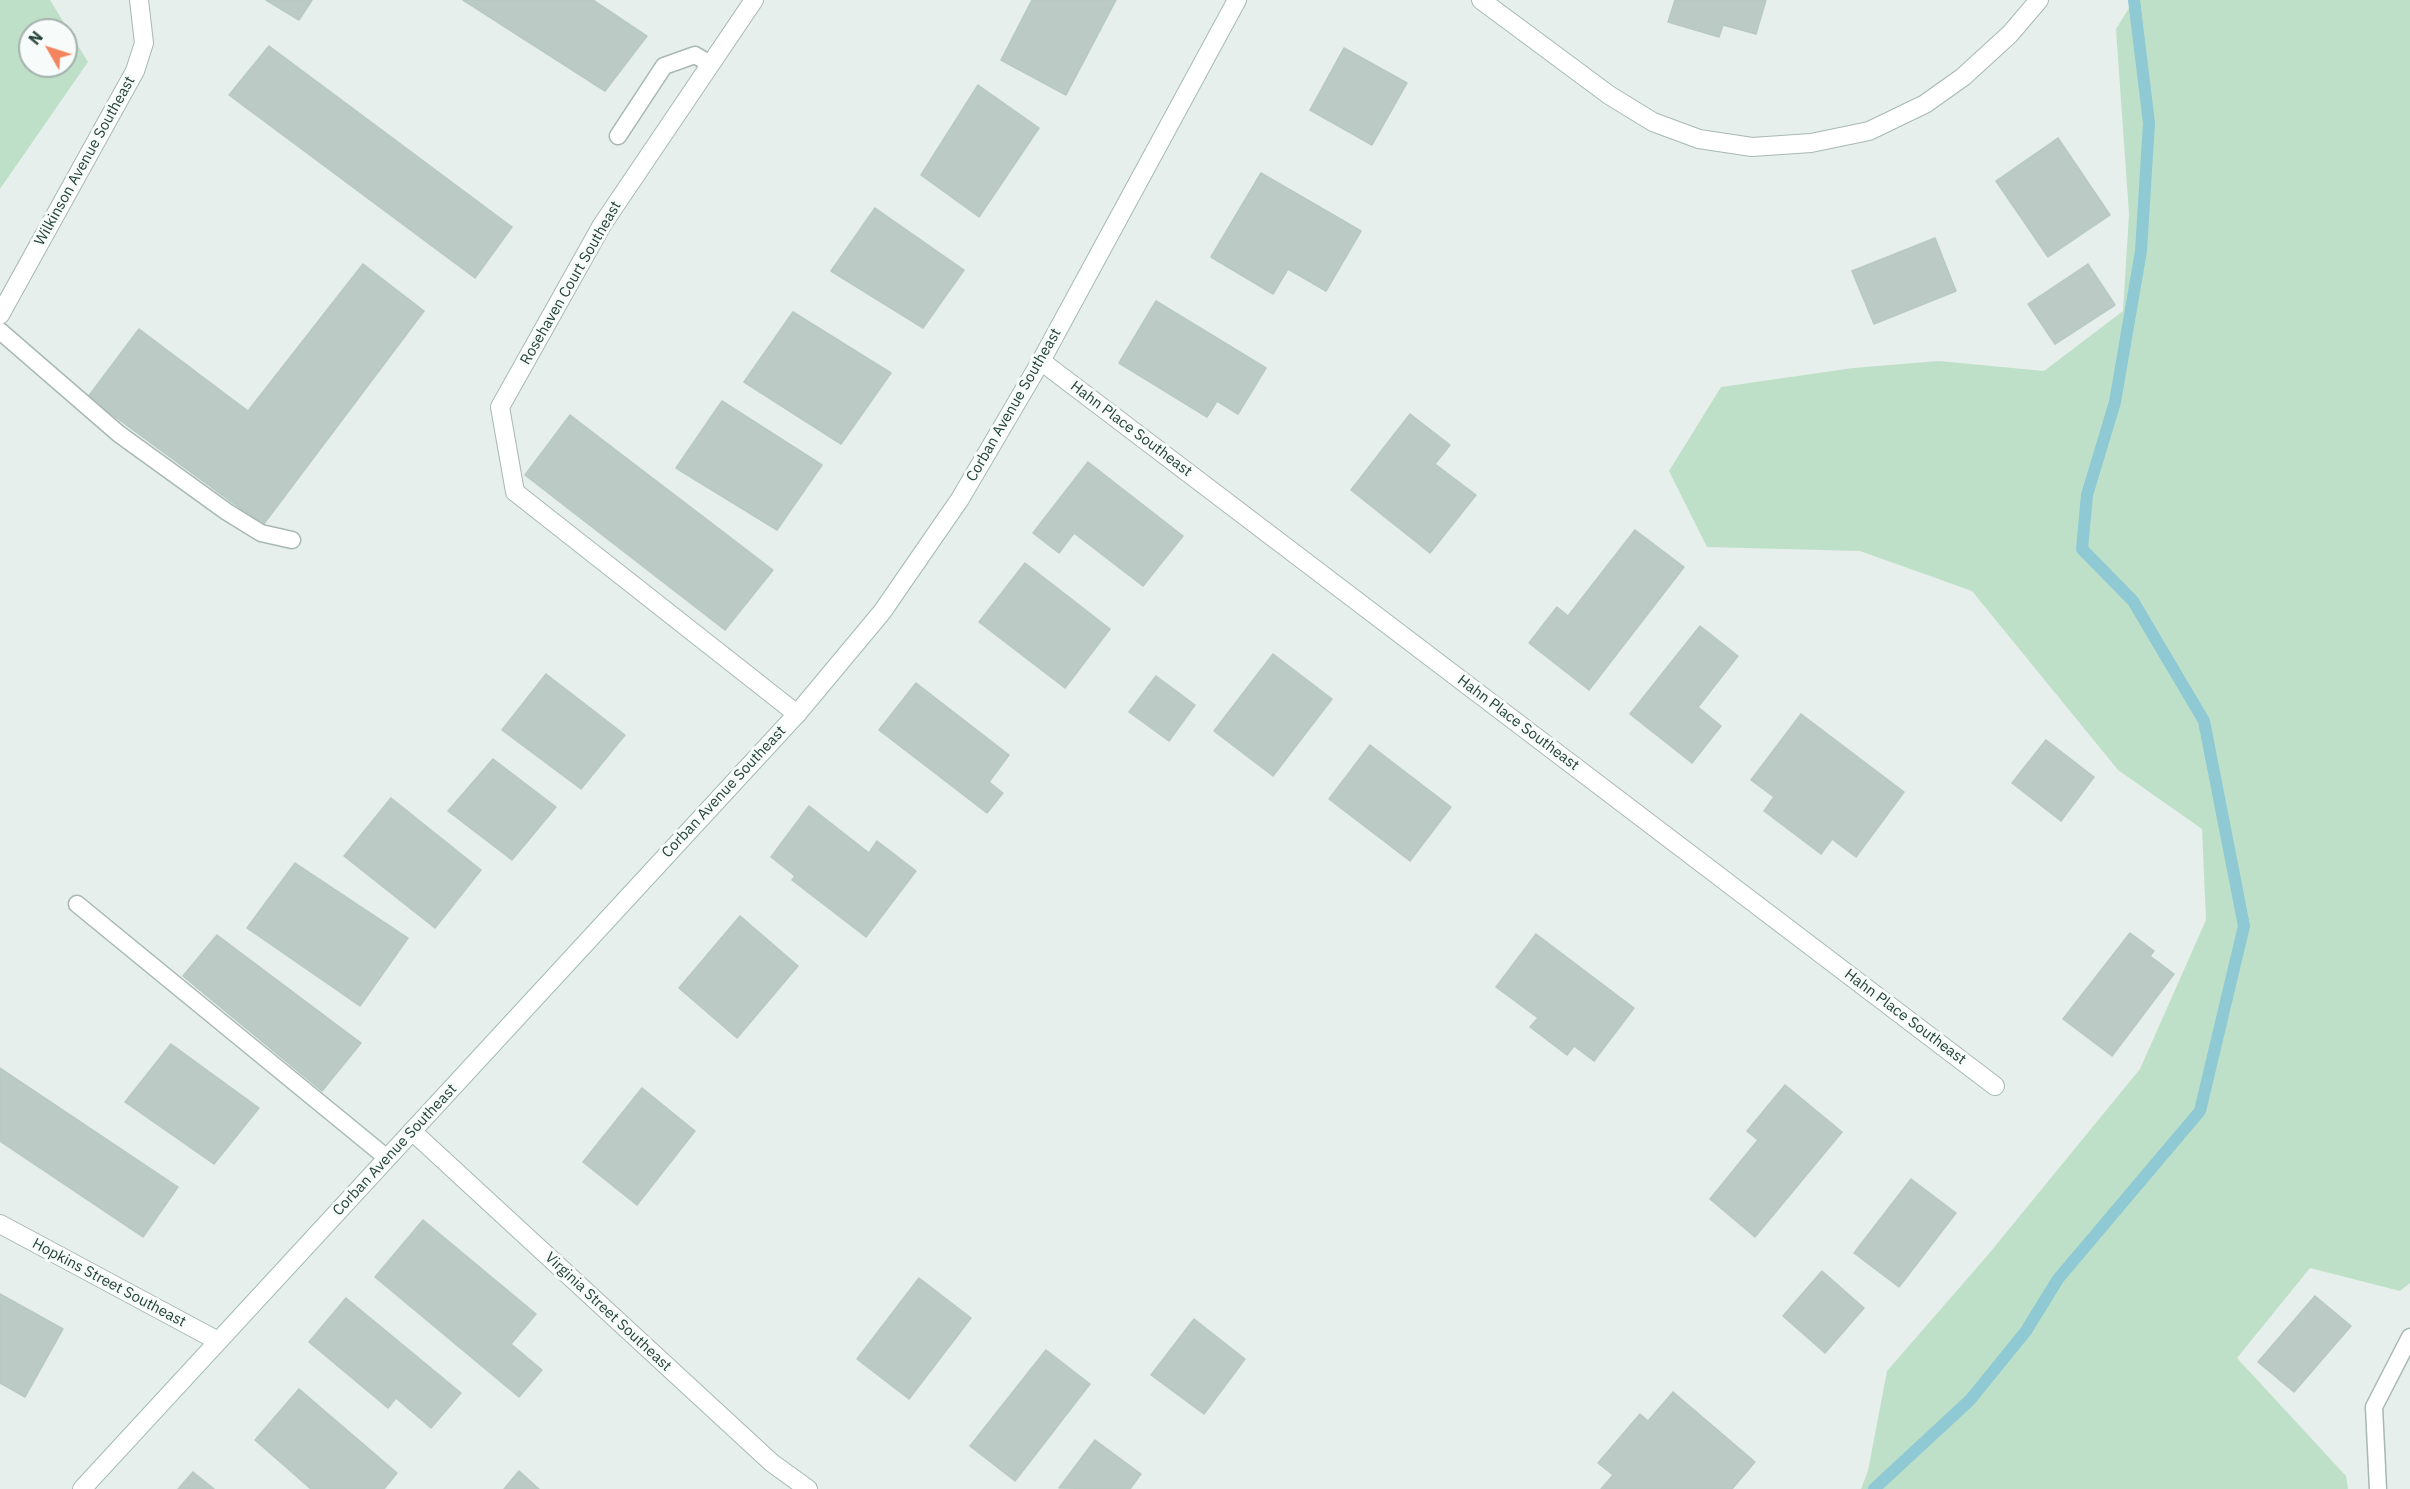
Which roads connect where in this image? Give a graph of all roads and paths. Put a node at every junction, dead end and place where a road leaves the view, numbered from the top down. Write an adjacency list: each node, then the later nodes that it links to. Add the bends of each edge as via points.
1 (139, 0): 8 (street, Wilkinson Avenue Southeast, via 144,43 135,71)
2 (754, 0): 6 (street, Rosehaven Court Southeast)
3 (1237, 0): 10 (street, Corban Avenue Southeast)
4 (1481, 0): 5 (street, via 1653,122 1699,139 1752,147 1811,142 1869,131 1925,105 2010,34)
5 (2039, 0)
6 (710, 64): 7 (lane, via 695,55 664,66); 12 (street, Rosehaven Court Southeast, via 602,225 500,406 515,492)
7 (618, 136)
8 (0, 315)
9 (0, 331): 11 (lane, via 119,434 227,512 261,533)
10 (1041, 361): 12 (street, Corban Avenue Southeast, via 960,499 888,602); 14 (street, Hahn Place Southeast)
11 (292, 540)
12 (796, 714): 15 (street, Corban Avenue Southeast)
13 (77, 904): 16 (lane)
14 (1995, 1086)
15 (412, 1131): 16 (street, Corban Avenue Southeast); 21 (street, Virginia Street Southeast, via 772,1463)
16 (387, 1158): 19 (street, Corban Avenue Southeast)
17 (0, 1224): 19 (street, Hopkins Street Southeast)
18 (2410, 1337): 22 (lane, via 2374,1407)
19 (218, 1341): 20 (street, Corban Avenue Southeast)
20 (82, 1489)
21 (808, 1489)
22 (2378, 1489)

